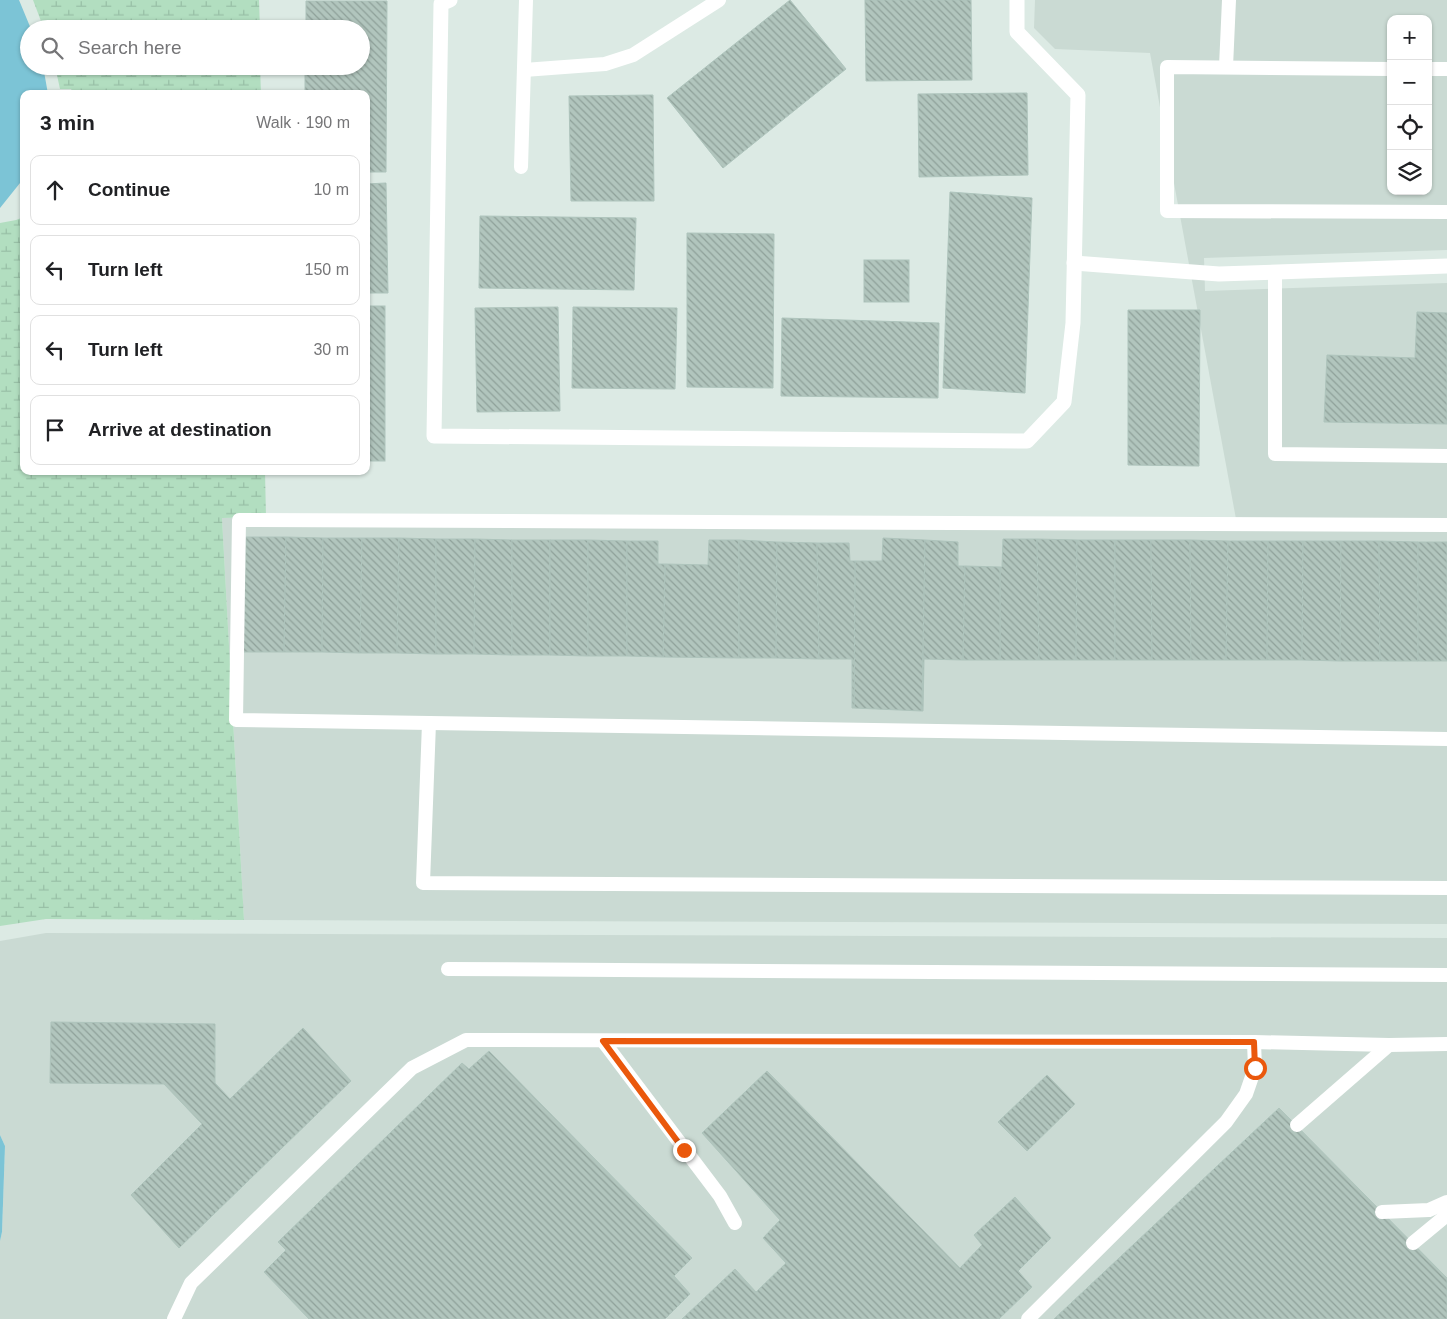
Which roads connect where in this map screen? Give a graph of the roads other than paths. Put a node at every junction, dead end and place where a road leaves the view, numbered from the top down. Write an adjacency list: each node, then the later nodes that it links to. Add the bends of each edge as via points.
1 (450, 0): 13 (street, via 441,4 434,436 1027,441 1064,402 1073,323)
2 (526, 0): 10 (lane)
3 (719, 0): 10 (lane, via 633,55 605,64)
4 (1017, 0): 13 (street, via 1017,32 1078,95)
5 (1229, 0): 6 (lane)
6 (1226, 68): 7 (lane); 12 (lane, via 1167,67 1167,210)
7 (1387, 69)
8 (1432, 69): 9 (lane)
9 (1447, 69)
10 (524, 70): 11 (lane)
11 (521, 167)
12 (1447, 212)
13 (1074, 263): 15 (street, via 1219,274)
14 (1447, 266): 15 (street)
15 (1275, 272): 16 (lane, via 1275,454)
16 (1447, 456)
17 (1447, 526): 18 (lane, via 239,520 236,720)
18 (429, 723): 19 (lane); 20 (lane, via 423,884)
19 (1447, 740)
20 (1447, 888)
21 (448, 968): 22 (lane)
22 (1447, 976)
23 (603, 1041): 24 (lane); 31 (lane, via 720,1196); 33 (lane, via 466,1040 412,1068 191,1283)
24 (1254, 1042): 26 (lane); 34 (lane, via 1255,1068 1246,1094 1226,1122)
25 (1447, 1044): 26 (lane)
26 (1389, 1045): 27 (lane)
27 (1297, 1125)
28 (1447, 1202): 29 (lane, via 1429,1210)
29 (1382, 1212)
30 (1447, 1215): 32 (lane)
31 (735, 1223)
32 (1413, 1243)
33 (174, 1319)
34 (1028, 1319)

